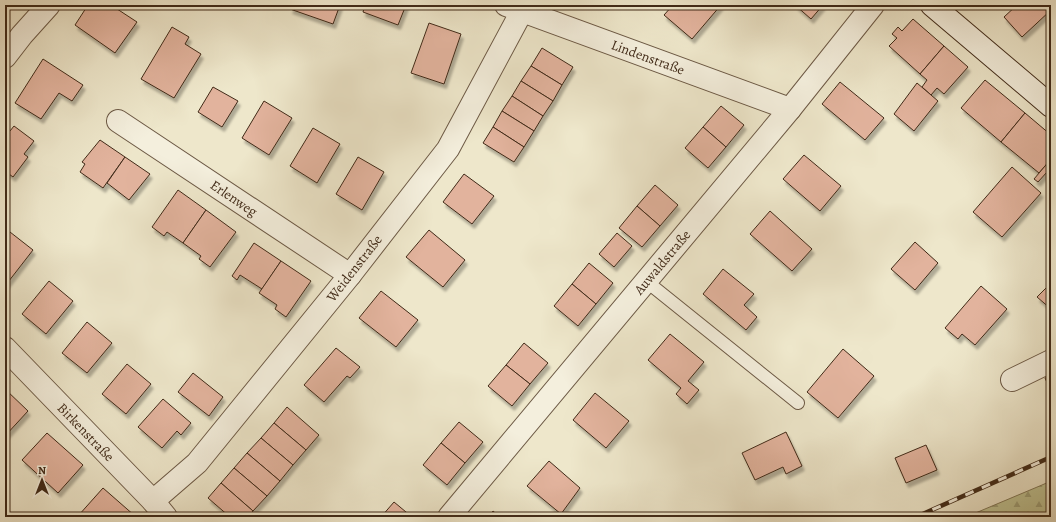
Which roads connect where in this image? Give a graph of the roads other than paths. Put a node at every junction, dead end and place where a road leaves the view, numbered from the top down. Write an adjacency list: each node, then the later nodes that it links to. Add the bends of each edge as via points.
1 (49, 5): 5 (street)
2 (873, 5): 7 (street, Auwaldstraße)
3 (932, 5): 6 (street)
4 (514, 8): 7 (street, Lindenstraße); 9 (street, Weidenstraße, via 448,149)
5 (5, 57)
6 (1051, 106)
7 (790, 109): 10 (street, Auwaldstraße)
8 (118, 121): 9 (street, Erlenweg)
9 (350, 275): 15 (street, Weidenstraße)
10 (646, 282): 14 (lane); 16 (street, Auwaldstraße)
11 (5, 348): 15 (street, Birkenstraße)
12 (1051, 361): 13 (street)
13 (1012, 380)
14 (798, 403)
15 (159, 509)
16 (449, 517)

